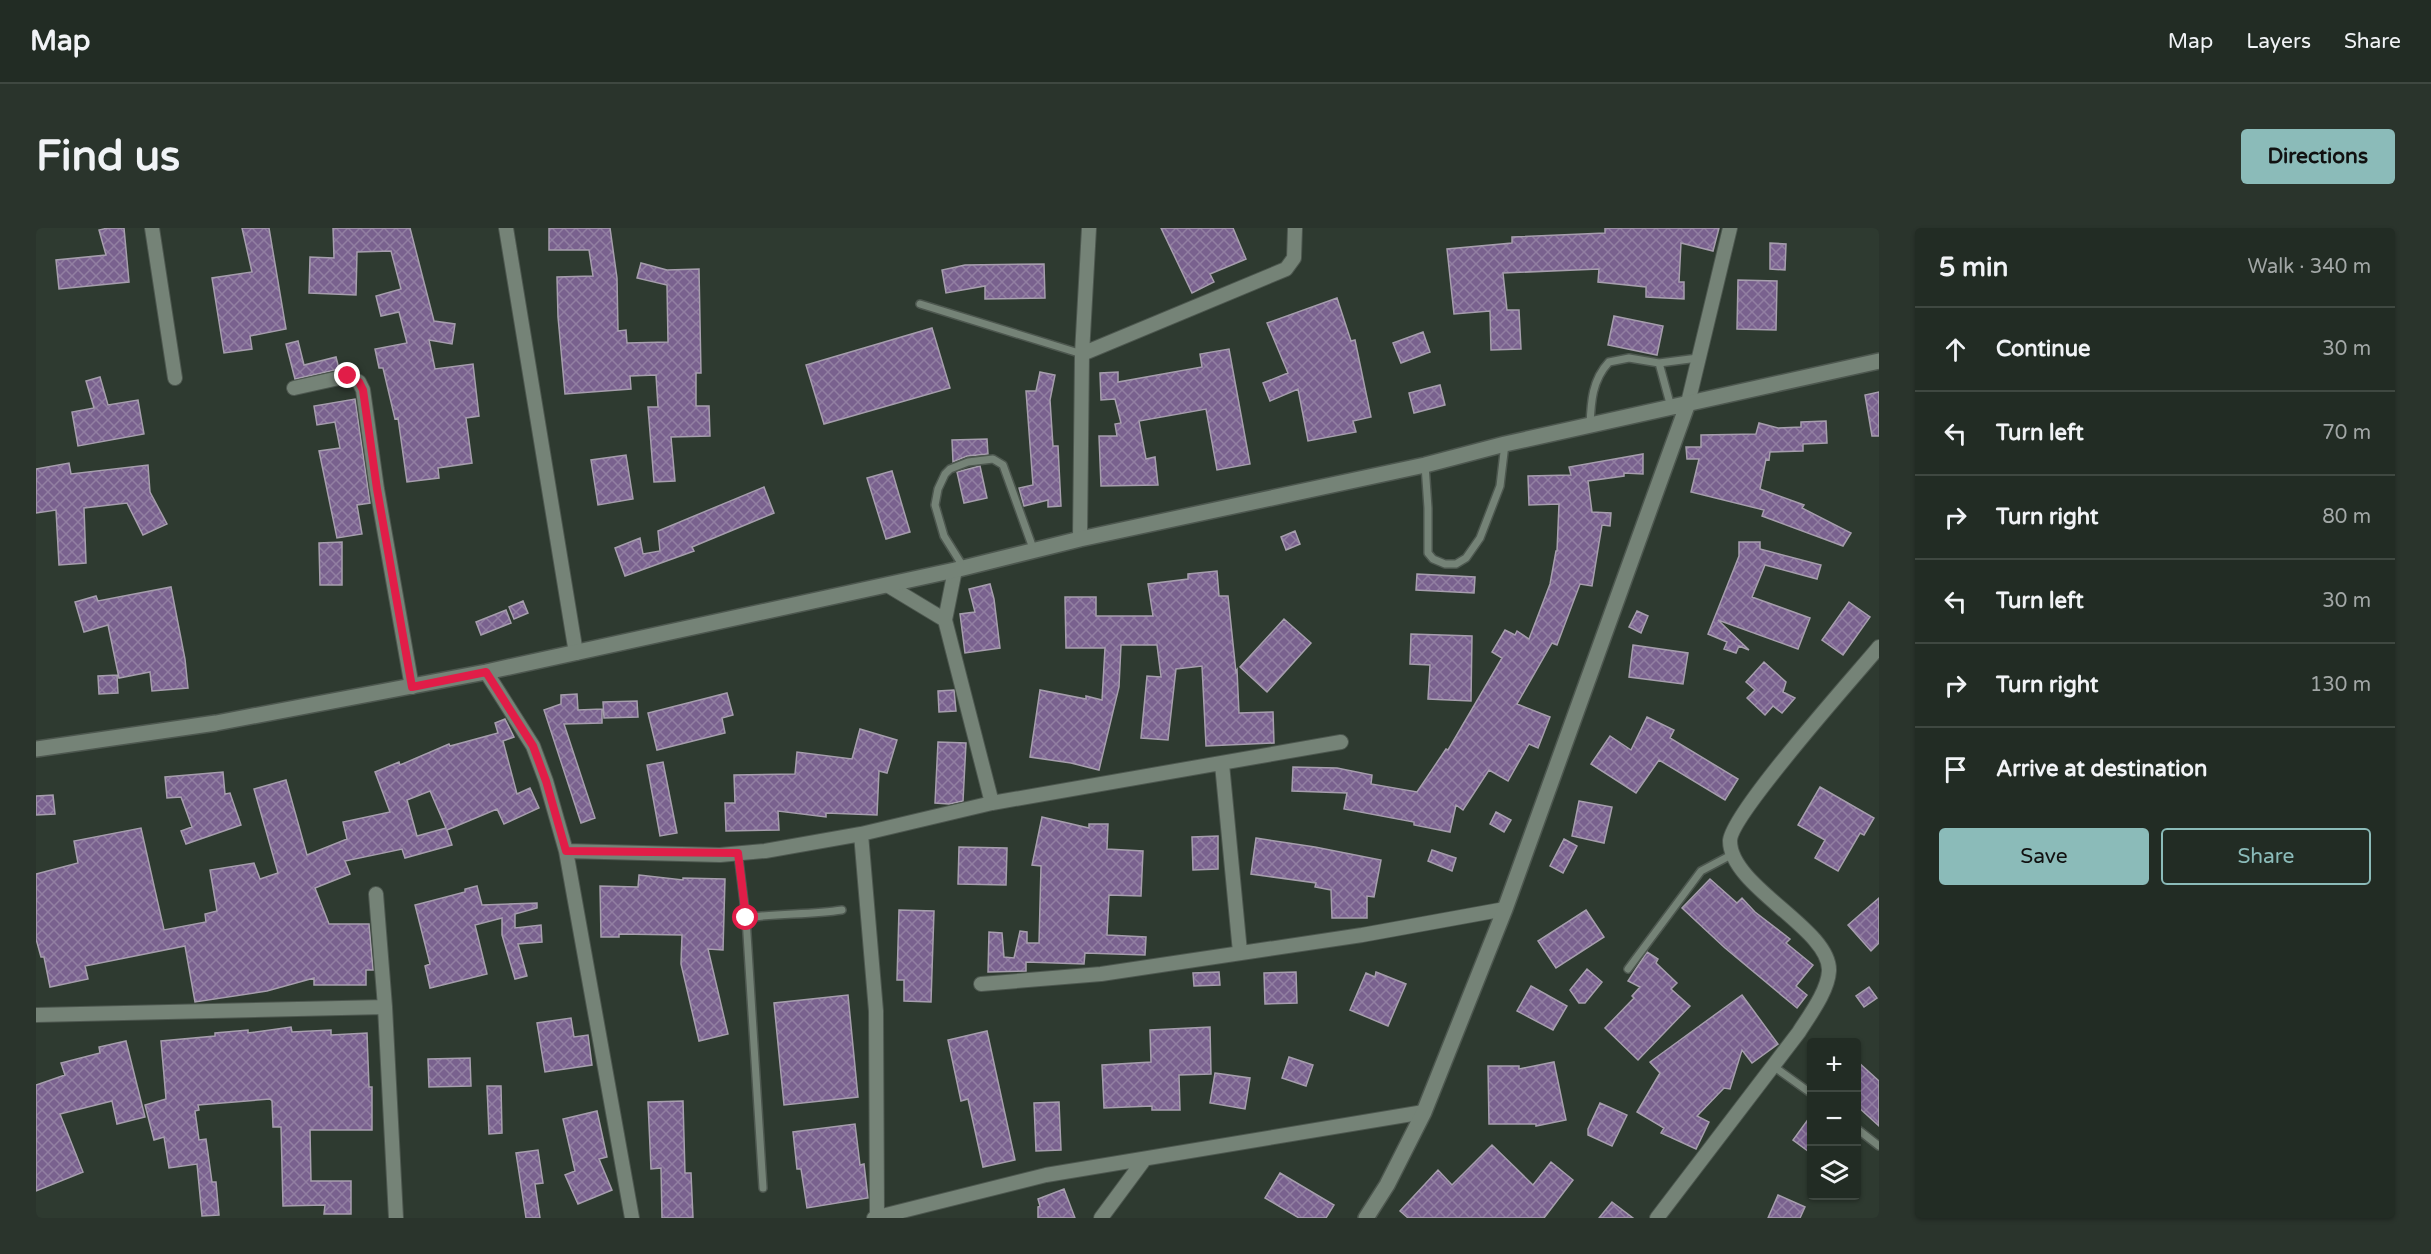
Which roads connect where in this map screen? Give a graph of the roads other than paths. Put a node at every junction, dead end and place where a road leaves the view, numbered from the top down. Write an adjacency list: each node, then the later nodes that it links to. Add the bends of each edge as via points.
1 (152, 228): 11 (street)
2 (506, 228): 24 (street)
3 (1089, 228): 7 (street)
4 (1295, 228): 7 (street, via 1294,258 1286,269)
5 (1730, 228): 8 (street)
6 (920, 304): 7 (lane)
7 (1082, 354): 18 (street)
8 (1699, 358): 10 (lane); 13 (street)
9 (1879, 361): 13 (main road)
10 (1659, 363): 14 (lane); 15 (lane, via 1629,358 1609,362 1594,388)
11 (176, 378)
12 (294, 387): 26 (street, via 348,376 359,382 363,390)
13 (1688, 404): 14 (main road); 36 (main road)
14 (1671, 407): 15 (main road)
15 (1590, 425): 16 (main road)
16 (1505, 444): 17 (main road); 17 (lane, via 1500,486 1480,538 1466,558 1456,564 1445,564 1428,553)
17 (1425, 465): 18 (main road)
18 (1080, 539): 19 (main road)
19 (1034, 550): 20 (main road); 20 (lane, via 1003,465 993,459 968,462 945,474 934,506)
20 (959, 569): 21 (main road); 22 (street)
21 (887, 585): 22 (street); 24 (main road)
22 (945, 620): 30 (street)
23 (1879, 647): 34 (street, via 1749,803 1730,839)
24 (576, 653): 25 (main road)
25 (486, 672): 26 (main road); 32 (street, via 533,746)
26 (412, 687): 28 (main road, via 216,723)
27 (1341, 742): 29 (street)
28 (36, 749)
29 (1222, 764): 30 (street); 39 (street)
30 (992, 803): 31 (street)
31 (861, 834): 33 (street); 53 (street, via 876,1011)
32 (566, 851): 33 (street); 52 (street)
33 (738, 853): 38 (lane)
34 (1732, 854): 40 (lane, via 1701,871); 44 (street, via 1750,879 1823,947 1829,971 1820,999)
35 (376, 894): 42 (street)
36 (1505, 909): 39 (street); 46 (main road)
37 (842, 910): 38 (lane)
38 (746, 918): 50 (lane)
39 (1240, 952): 41 (street, via 1101,974)
40 (1628, 969)
41 (981, 984)
42 (385, 1007): 43 (street); 51 (street)
43 (36, 1015)
44 (1773, 1066): 45 (lane); 56 (street)
45 (1809, 1092)
46 (1424, 1112): 49 (street); 55 (main road)
47 (1861, 1131): 48 (lane)
48 (1879, 1146)
49 (1144, 1160): 53 (street, via 1046,1175); 54 (street)
50 (763, 1188)
51 (396, 1218)
52 (632, 1218)
53 (875, 1218)
54 (1101, 1218)
55 (1366, 1218)
56 (1657, 1218)

